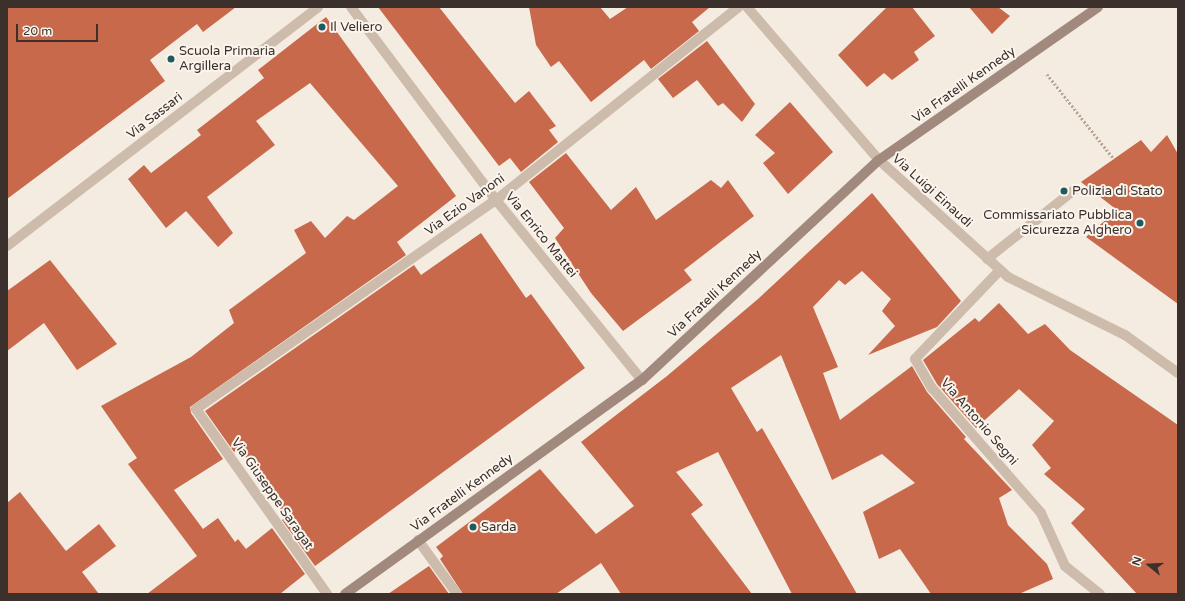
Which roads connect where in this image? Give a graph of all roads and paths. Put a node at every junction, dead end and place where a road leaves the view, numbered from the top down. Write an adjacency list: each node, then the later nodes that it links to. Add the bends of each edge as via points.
1 (318, 7): 11 (street, Via Sassari)
2 (351, 7): 10 (street, Via Enrico Mattei)
3 (739, 7): 10 (street, Via Ezio Vanoni)
4 (747, 7): 8 (street, Via Luigi Einaudi)
5 (1098, 7): 8 (street, Via Fratelli Kennedy)
6 (1047, 74): 7 (path)
7 (1114, 159)
8 (879, 160): 12 (street, Via Luigi Einaudi); 15 (street, Via Fratelli Kennedy)
9 (1074, 190): 12 (street)
10 (496, 200): 15 (street, Via Enrico Mattei); 16 (street, Via Ezio Vanoni)
11 (7, 246)
12 (987, 259): 13 (street, Via Luigi Einaudi)
13 (1000, 270): 14 (street, Via Luigi Einaudi, via 1008,278 1126,335); 21 (street, Via Antonio Segni, via 915,359 932,388 1040,513 1065,566)
14 (1178, 373)
15 (642, 380): 17 (street, Via Fratelli Kennedy)
16 (196, 409): 18 (street, Via Giuseppe Saragat)
17 (418, 540): 19 (street, Via Fratelli Kennedy); 20 (street)
18 (327, 594)
19 (345, 594)
20 (457, 594)
21 (1100, 594)

